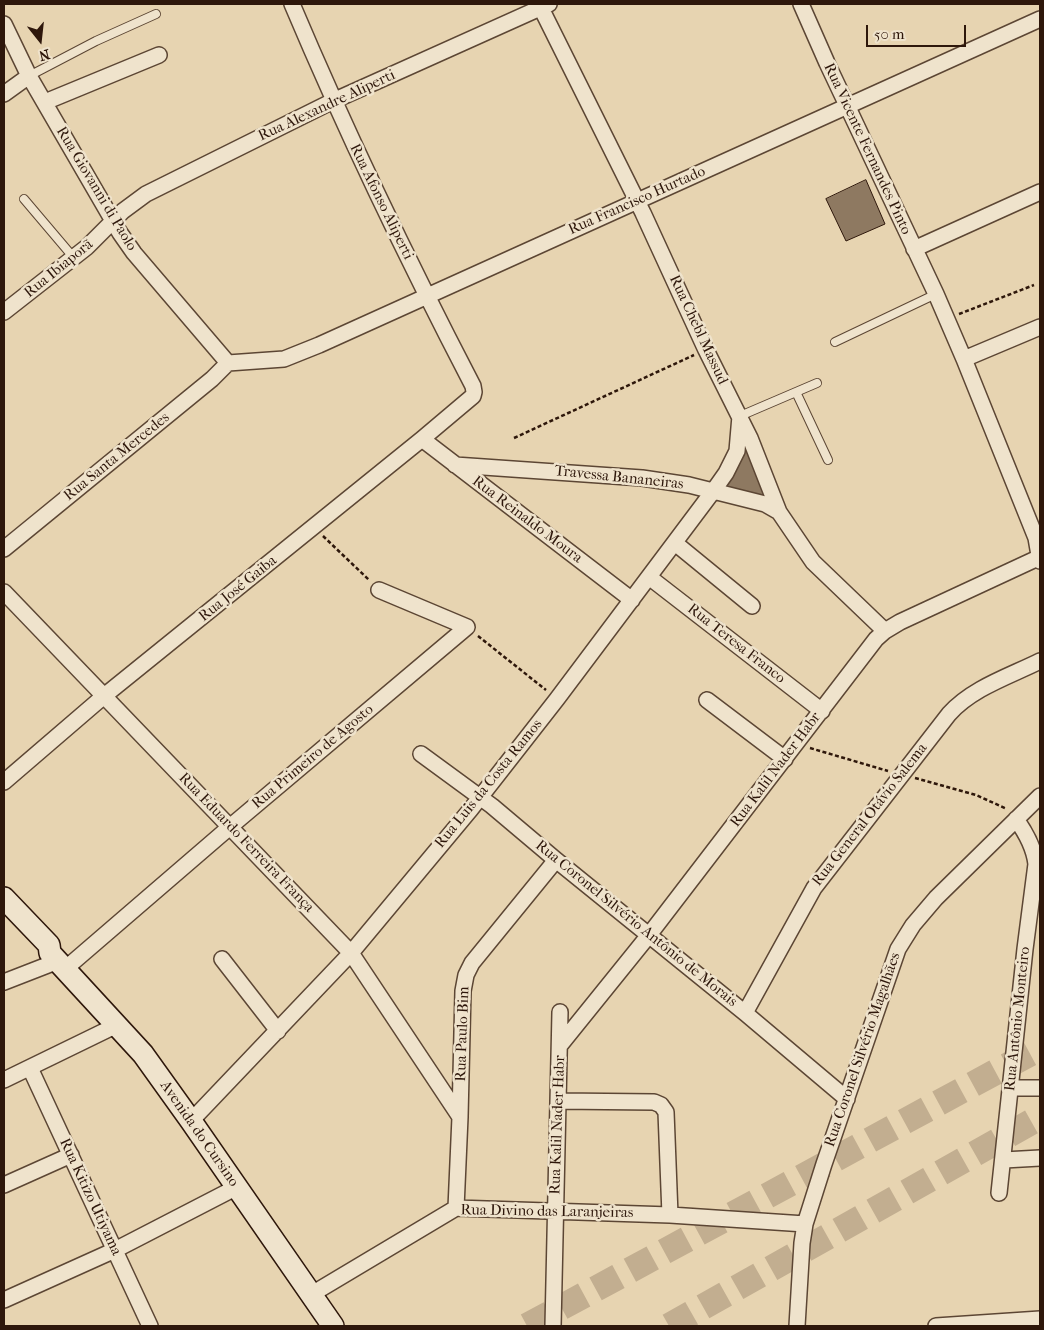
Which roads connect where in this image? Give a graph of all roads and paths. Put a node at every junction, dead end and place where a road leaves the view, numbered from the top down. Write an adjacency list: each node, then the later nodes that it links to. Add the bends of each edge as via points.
1 (292, 4): 11 (street, Rua Afonso Aliperti)
2 (801, 4): 12 (street, Rua Vicente Fernandes Pinto)
3 (543, 5): 11 (street, Rua Alexandre Aliperti); 15 (street, Rua Chebl Massud)
4 (156, 14): 8 (lane, via 96,40)
5 (1040, 20): 12 (street, Rua Francisco Hurtado)
6 (4, 24): 8 (street, Rua Giovanni di Paolo)
7 (159, 55): 10 (street)
8 (29, 76): 9 (street); 10 (street, Rua Giovanni di Paolo)
9 (4, 94)
10 (45, 102): 16 (street, Rua Giovanni di Paolo)
11 (333, 102): 16 (street, Rua Alexandre Aliperti, via 146,194); 21 (street, Rua Afonso Aliperti)
12 (848, 106): 15 (street, Rua Francisco Hurtado); 17 (street, Rua Vicente Fernandes Pinto)
13 (1040, 192): 17 (street)
14 (24, 199): 18 (lane)
15 (636, 200): 21 (street, Rua Francisco Hurtado); 26 (street, Rua Chebl Massud)
16 (113, 223): 18 (street, Rua Ibiaporã); 28 (street, Rua Giovanni di Paolo, via 134,253)
17 (914, 249): 20 (street, Rua Vicente Fernandes Pinto)
18 (74, 258): 22 (street, Rua Ibiaporã)
19 (1034, 285): 23 (path)
20 (936, 294): 23 (street, Rua Vicente Fernandes Pinto); 25 (lane)
21 (426, 296): 28 (street, Rua Francisco Hurtado, via 284,359); 31 (street, Rua Afonso Aliperti, via 473,386)
22 (4, 312)
23 (947, 319): 27 (street, Rua Vicente Fernandes Pinto)
24 (1040, 327): 27 (street)
25 (836, 342)
26 (706, 350): 32 (street, Rua Chebl Massud); 33 (path)
27 (964, 359): 42 (street, Rua Vicente Fernandes Pinto, via 1036,538)
28 (228, 363): 41 (street, Rua Santa Mercedes)
29 (817, 383): 30 (lane)
30 (796, 392): 32 (lane); 35 (lane)
31 (473, 396): 34 (street, Rua José Gaiba)
32 (740, 416): 37 (street, Rua Luis da Costa Ramos, via 737,450); 38 (street, Rua Chebl Massud)
33 (514, 438)
34 (422, 440): 36 (street, Rua Reinaldo Moura); 39 (street, Rua José Gaiba)
35 (828, 460)
36 (455, 465): 37 (street, Travessa Bananeiras, via 642,478); 46 (street, Rua Reinaldo Moura)
37 (714, 490): 38 (street, Travessa Bananeiras, via 765,504); 40 (street, Rua Luis da Costa Ramos)
38 (780, 512): 49 (street, Rua Chebl Massud, via 813,562)
39 (314, 527): 44 (path); 51 (street, Rua José Gaiba)
40 (675, 543): 43 (street, Rua Luis da Costa Ramos); 47 (street)
41 (4, 549)
42 (1040, 559): 49 (street, Rua Kalil Nader Habr)
43 (650, 577): 46 (street, Rua Luis da Costa Ramos); 54 (street, Rua Teresa Franco)
44 (379, 590): 48 (street)
45 (4, 592): 51 (street, Rua Eduardo Ferreira França)
46 (632, 600): 52 (street, Rua Luis da Costa Ramos)
47 (752, 606)
48 (467, 627): 52 (path); 63 (street, Rua Primeiro de Agosto)
49 (885, 631): 54 (street, Rua Kalil Nader Habr)
50 (1040, 661): 58 (street, Rua General Otávio Salema, via 959,702)
51 (104, 696): 59 (street, Rua José Gaiba); 63 (street, Rua Eduardo Ferreira França)
52 (557, 699): 61 (street, Rua Luis da Costa Ramos)
53 (707, 700): 57 (street)
54 (822, 711): 55 (street, Rua Kalil Nader Habr)
55 (796, 744): 57 (street, Rua Kalil Nader Habr); 58 (path)
56 (422, 754): 61 (street, Rua Coronel Silvério Antônio de Morais)
57 (785, 759): 67 (street, Rua Kalil Nader Habr)
58 (902, 774): 62 (path, via 976,795 1008,809); 74 (street, Rua General Otávio Salema, via 814,888)
59 (4, 782)
60 (1040, 796): 62 (street, Rua Coronel Silvério Magalhães)
61 (481, 797): 64 (street, Rua Coronel Silvério Antônio de Morais); 69 (street, Rua Luis da Costa Ramos)
62 (1016, 819): 68 (street, Rua Antônio Monteiro, via 1035,854); 82 (street, Rua Coronel Silvério Magalhães, via 936,898 903,939)
63 (231, 826): 69 (street, Rua Eduardo Ferreira França); 71 (street, Rua Primeiro de Agosto)
64 (556, 860): 67 (street, Rua Coronel Silvério Antônio de Morais); 84 (street, Rua Paulo Bim, via 472,963 466,975)
65 (4, 898): 71 (main road, Avenida do Cursino, via 49,945)
66 (4, 912): 71 (main road, Avenida do Cursino, via 43,951)
67 (650, 935): 74 (street, Rua Coronel Silvério Antônio de Morais); 77 (street, Rua Kalil Nader Habr)
68 (1033, 949): 80 (street, Rua Antônio Monteiro)
69 (351, 953): 76 (street, Rua Luis da Costa Ramos); 84 (street, Rua Eduardo Ferreira França)
70 (222, 959): 76 (street)
71 (58, 961): 72 (street, Rua Primeiro de Agosto); 75 (main road, Avenida do Cursino)
72 (4, 982)
73 (560, 1012): 77 (street, Rua Kalil Nader Habr)
74 (745, 1013): 82 (street, Rua Coronel Silvério Antônio de Morais)
75 (117, 1025): 78 (street); 85 (main road, Avenida do Cursino, via 143,1054)
76 (278, 1031): 85 (street, Rua Luis da Costa Ramos)
77 (561, 1044): 83 (street, Rua Kalil Nader Habr)
78 (30, 1068): 79 (street); 86 (street, Rua Kitizo Utiyama)
79 (4, 1080)
80 (1011, 1088): 81 (street); 88 (street, Rua Antônio Monteiro)
81 (1040, 1088)
82 (847, 1099): 95 (street, Rua Coronel Silvério Magalhães)
83 (558, 1101): 93 (street, Rua Kalil Nader Habr); 94 (street, via 654,1102 661,1105 666,1112)
84 (460, 1117): 92 (street, Rua Paulo Bim)
85 (192, 1121): 90 (main road, Avenida do Cursino)
86 (71, 1155): 89 (street); 96 (street, Rua Kitizo Utiyama)
87 (1040, 1158): 88 (street)
88 (1004, 1160): 91 (street, Rua Antônio Monteiro)
89 (4, 1185)
90 (237, 1187): 96 (street); 97 (main road, Avenida do Cursino)
91 (999, 1193)
92 (456, 1208): 93 (street, Rua Divino das Laranjeiras); 97 (street, Rua Divino das Laranjeiras)
93 (555, 1210): 94 (street, Rua Divino das Laranjeiras); 102 (street, Rua Kalil Nader Habr)
94 (670, 1216): 95 (street, Rua Divino das Laranjeiras)
95 (805, 1224): 103 (street, Rua Coronel Silvério Magalhães)
96 (115, 1250): 98 (street); 100 (street, Rua Kitizo Utiyama)
97 (312, 1294): 101 (main road, Avenida do Cursino)
98 (4, 1300)
99 (1040, 1319): 104 (street)
100 (150, 1326)
101 (333, 1326)
102 (553, 1326)
103 (796, 1326)
104 (936, 1326)

